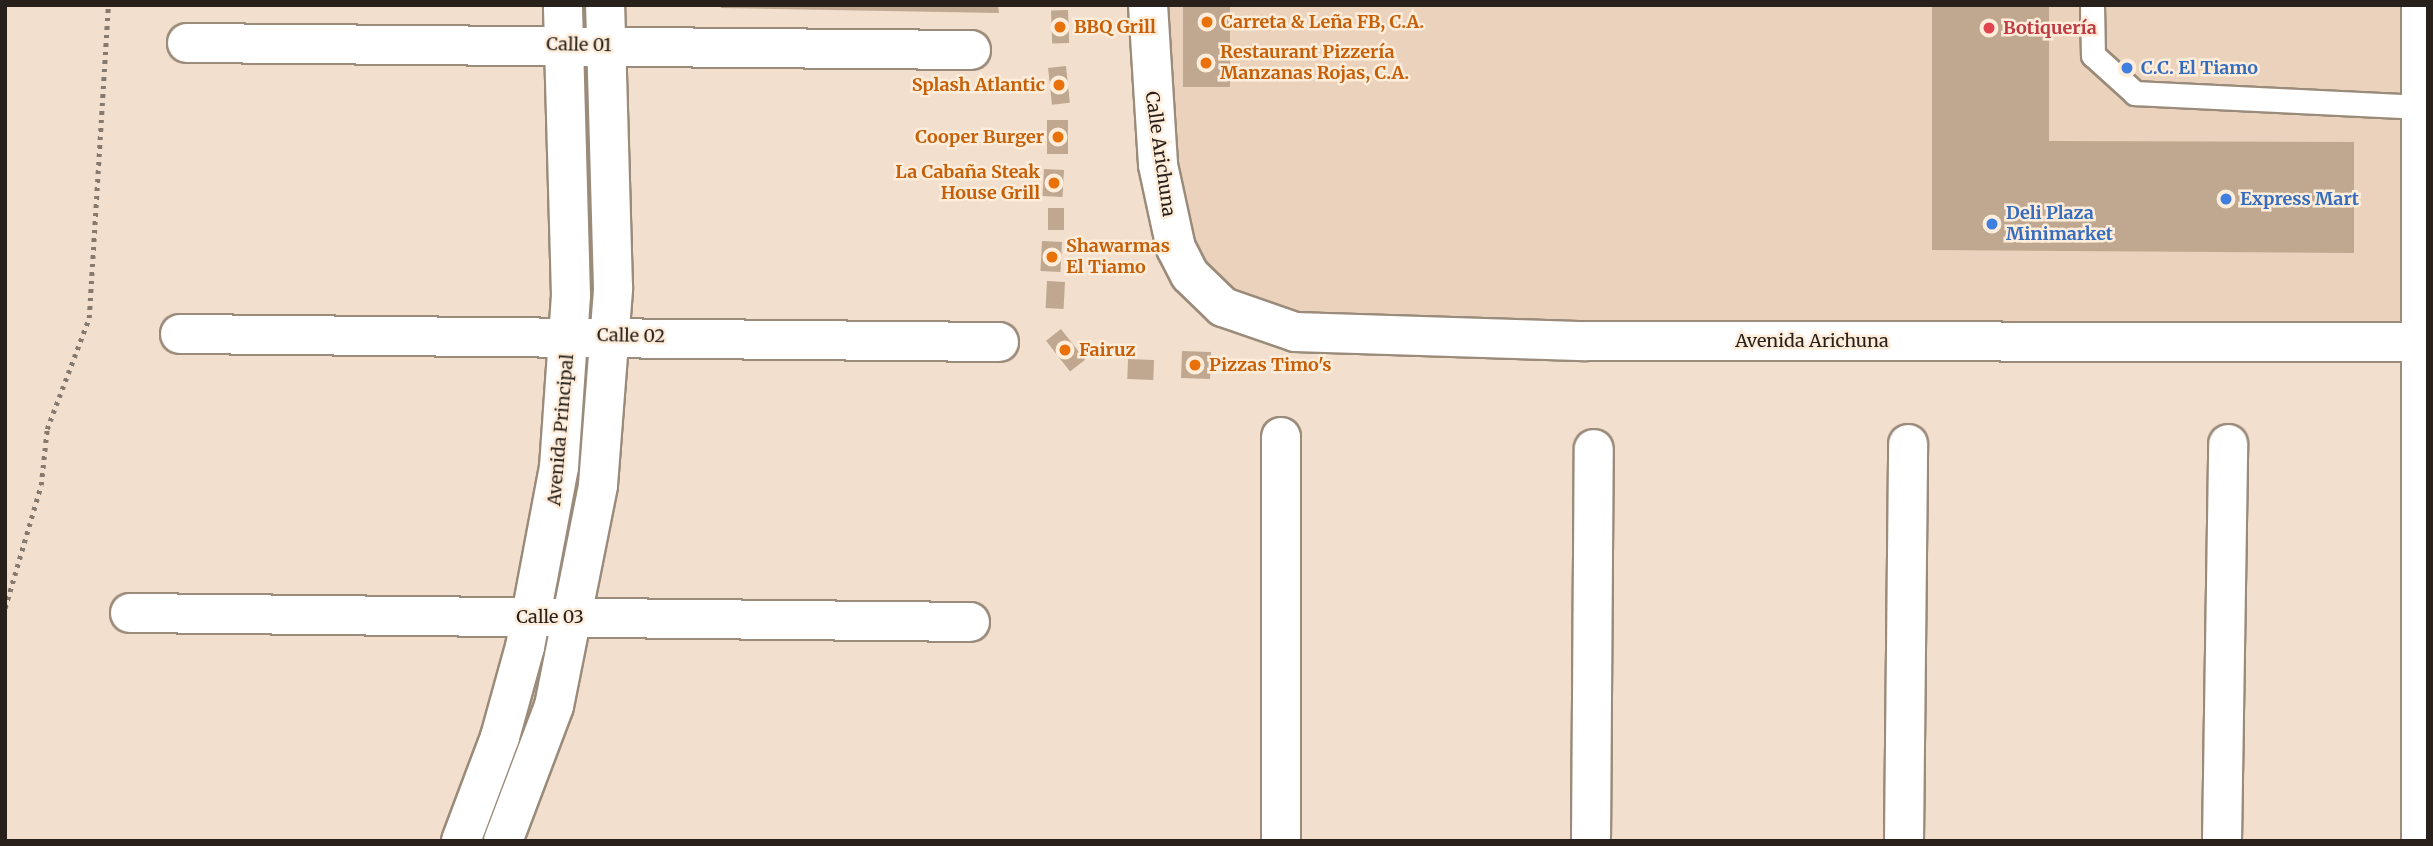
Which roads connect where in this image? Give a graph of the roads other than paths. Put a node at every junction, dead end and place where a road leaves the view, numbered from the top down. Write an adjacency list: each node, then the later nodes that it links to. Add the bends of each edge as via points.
1 (563, 5): 7 (street, Avenida Principal)
2 (605, 5): 8 (street)
3 (1147, 5): 11 (street, Calle Arichuna, via 1164,207 1176,248)
4 (2092, 5): 10 (lane, via 2093,55 2135,93)
5 (2421, 5): 10 (street)
6 (187, 43): 7 (street, Calle 01)
7 (565, 45): 8 (street, Calle 01); 13 (street, Avenida Principal)
8 (606, 46): 9 (street, Calle 01); 14 (street)
9 (971, 50)
10 (2421, 107): 16 (street)
11 (1205, 294): 16 (street, Avenida Arichuna, via 1251,319 1344,339)
12 (180, 334): 13 (street, Calle 02)
13 (569, 335): 14 (street, Calle 02); 22 (street, Avenida Principal, via 559,467)
14 (611, 336): 15 (street, Calle 02); 23 (street, via 598,485)
15 (999, 342)
16 (2424, 342): 31 (street)
17 (1280, 437): 27 (street)
18 (1908, 444): 29 (street)
19 (2228, 444): 30 (street)
20 (1594, 449): 28 (street)
21 (130, 613): 22 (street, Calle 03)
22 (533, 617): 23 (street, Calle 03); 25 (street, Avenida Principal, via 500,737)
23 (575, 617): 24 (street, Calle 03); 26 (street, via 554,706)
24 (970, 622)
25 (461, 841)
26 (503, 841)
27 (1281, 841)
28 (1591, 841)
29 (1904, 841)
30 (2222, 841)
31 (2421, 841)

